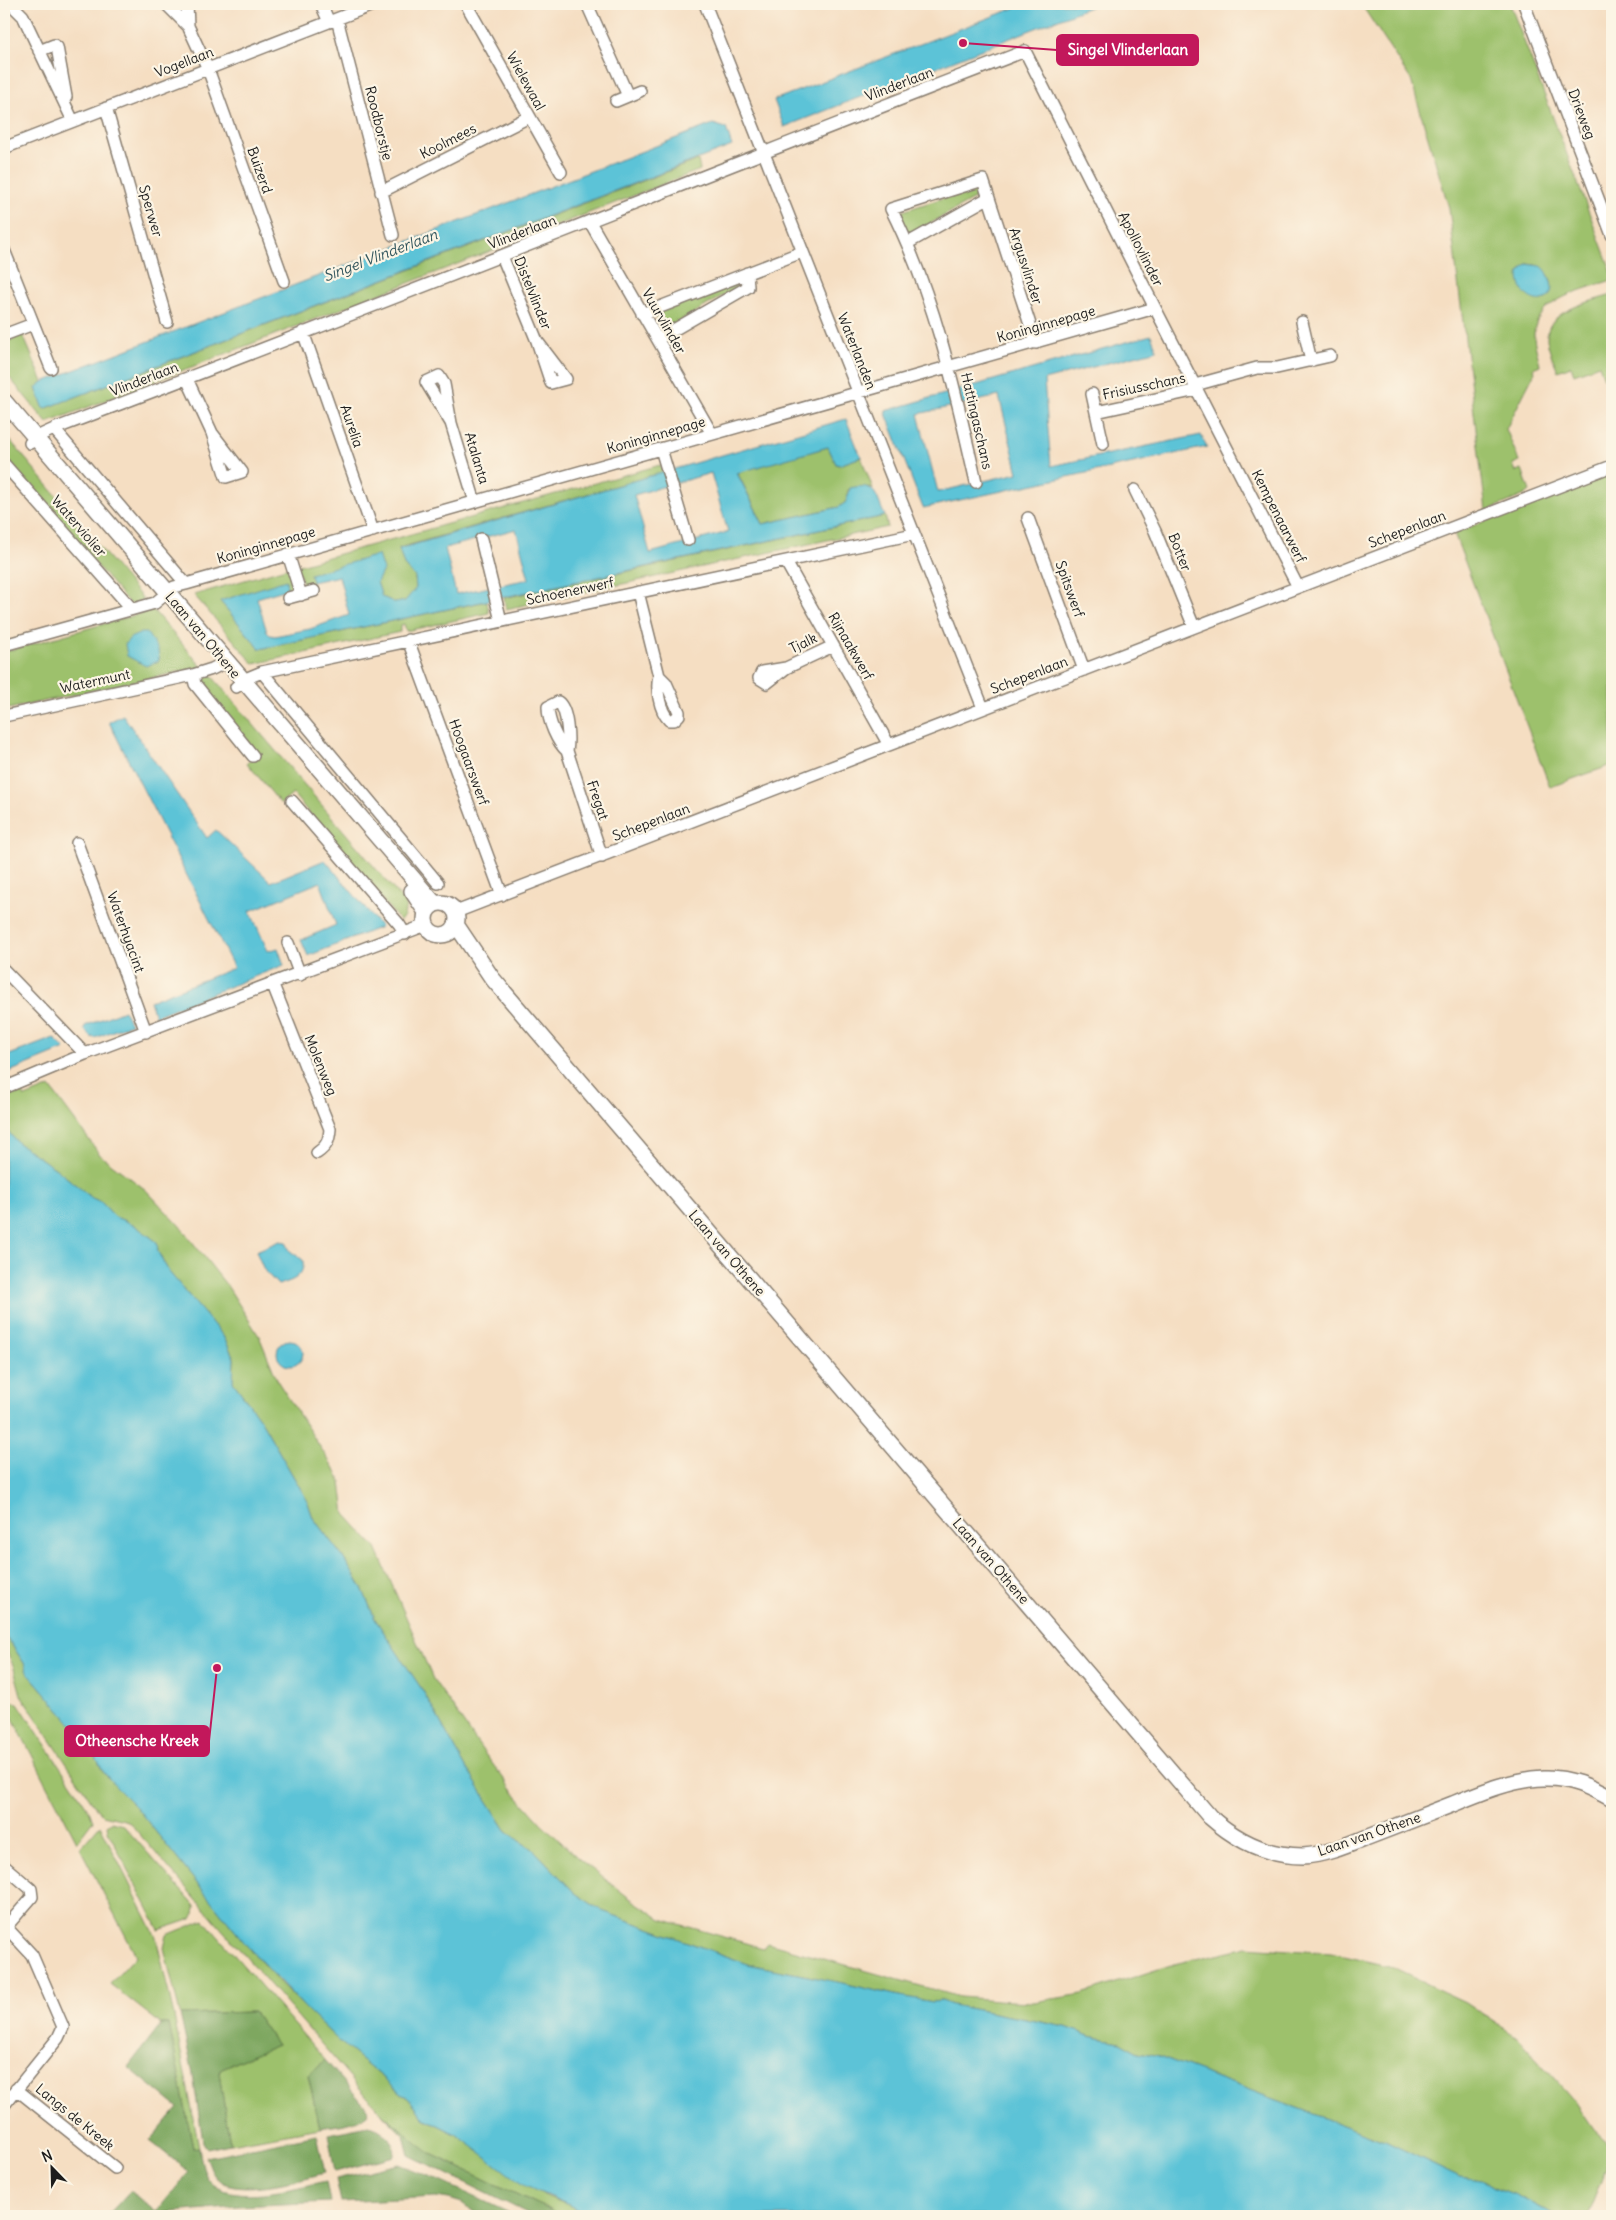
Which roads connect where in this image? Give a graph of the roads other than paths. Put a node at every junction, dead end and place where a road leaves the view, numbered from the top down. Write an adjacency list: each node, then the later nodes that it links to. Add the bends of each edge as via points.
1 (11, 4): 12 (street, via 23,16)
2 (166, 4): 11 (street)
3 (187, 4): 11 (street)
4 (321, 4): 10 (street, Roodborstje)
5 (375, 4): 10 (street, Vogellaan)
6 (466, 4): 22 (street, Wielewaal)
7 (587, 4): 18 (street)
8 (705, 4): 24 (street, Waterlanden)
9 (1524, 4): 30 (street, Drieweg)
10 (333, 20): 15 (street, Vogellaan); 26 (street, Roodborstje)
11 (188, 26): 15 (street, Buizerd)
12 (39, 51): 14 (street, via 54,45 57,47); 16 (street)
13 (1025, 51): 24 (street, Vlinderlaan); 37 (street, Apollovlinder)
14 (60, 65): 16 (street); 21 (street)
15 (208, 69): 20 (street, Vogellaan); 36 (street, Buizerd)
16 (48, 70): 21 (street)
17 (640, 91): 18 (street)
18 (628, 96): 19 (street)
19 (616, 100)
20 (106, 108): 21 (street, Vogellaan); 39 (street, Sperwer)
21 (70, 116): 23 (street, Vogellaan)
22 (529, 117): 25 (street, Wielewaal); 26 (street, Koolmees)
23 (4, 148)
24 (763, 153): 28 (street, Vlinderlaan); 33 (street, Waterlanden)
25 (561, 172)
26 (381, 192): 29 (street, Roodborstje)
27 (988, 198): 31 (street); 31 (street, Argusvlinder, via 982,180 891,209); 46 (street, Argusvlinder)
28 (590, 222): 34 (street, Vlinderlaan); 38 (street, Vuurvlinder)
29 (393, 235)
30 (1612, 235)
31 (908, 243): 49 (street, Argusvlinder)
32 (4, 250): 41 (street)
33 (802, 252): 35 (street); 53 (street, Waterlanden)
34 (502, 256): 42 (street, Vlinderlaan); 45 (street, Distelvlinder)
35 (747, 273): 38 (street); 44 (street, via 748,287)
36 (284, 281)
37 (1155, 308): 46 (street, Koninginnepage); 52 (street, Apollovlinder)
38 (642, 314): 44 (street, Vuurvlinder)
39 (167, 322)
40 (1302, 322): 48 (street)
41 (33, 324): 43 (street); 50 (street)
42 (303, 332): 51 (street, Vlinderlaan); 72 (street, Aurelia)
43 (4, 335)
44 (658, 339): 61 (street, Vuurvlinder)
45 (537, 341)
46 (1036, 342): 49 (street, Koninginnepage)
47 (1330, 356): 48 (street, Frisiusschans)
48 (1311, 360): 52 (street, Frisiusschans, via 1277,368 1257,368)
49 (950, 367): 53 (street, Koninginnepage); 68 (street, Hattingaschans)
50 (51, 368)
51 (187, 379): 59 (street, Vlinderlaan); 60 (street)
52 (1196, 387): 56 (street, Frisiusschans); 65 (street, Apollovlinder)
53 (858, 393): 61 (street, Koninginnepage); 73 (street, Waterlanden)
54 (1092, 394): 56 (street, Frisiusschans)
55 (4, 401): 62 (street, Laan van Othene)
56 (1096, 412): 63 (street, Frisiusschans)
57 (4, 413): 62 (street, Laan van Othene)
58 (451, 422): 70 (street, Atalanta)
59 (54, 429): 62 (street, Vlinderlaan); 78 (street, Laan van Othene)
60 (212, 433)
61 (712, 434): 64 (street, Koninginnepage)
62 (33, 441): 82 (street, Laan van Othene)
63 (1103, 444)
64 (661, 449): 70 (street, Koninginnepage); 75 (street)
65 (1232, 459): 79 (street, Kempenaarwerf)
66 (4, 464): 85 (street, Waterviolier)
67 (1612, 466): 79 (street, Schepenlaan)
68 (976, 482)
69 (1135, 490): 87 (street, Botter)
70 (476, 502): 72 (street, Koninginnepage)
71 (1028, 518): 93 (street, Spitswerf)
72 (373, 530): 76 (street, Koninginnepage)
73 (914, 534): 77 (street, Schoenerwerf); 98 (street, Waterlanden)
74 (481, 539): 86 (street)
75 (688, 540)
76 (288, 554): 78 (street, Koninginnepage); 83 (street)
77 (786, 562): 81 (street, Schoenerwerf); 90 (street, Rijnaakwerf)
78 (186, 584): 82 (street, Koninginnepage, via 174,587)
79 (1298, 587): 87 (street, Schepenlaan)
80 (314, 591): 83 (street)
81 (638, 592): 86 (street, Schoenerwerf); 96 (street)
82 (164, 595): 85 (street, via 155,603); 91 (street, Laan van Othene)
83 (300, 595): 84 (street)
84 (288, 598)
85 (132, 609): 89 (street)
86 (501, 621): 88 (street, Schoenerwerf)
87 (1194, 627): 93 (street, Schepenlaan)
88 (408, 640): 94 (street, Schoenerwerf); 109 (street, Hoogaarswerf)
89 (4, 646)
90 (833, 646): 92 (street, Tjalk); 100 (street, Rijnaakwerf)
91 (223, 664): 95 (street, Watermunt); 97 (street, Laan van Othene)
92 (786, 668)
93 (1084, 670): 98 (street, Schepenlaan)
94 (262, 672): 97 (street, Schoenerwerf); 105 (street, Laan van Othene)
95 (193, 675): 99 (street, Watermunt); 102 (street, via 195,684)
96 (659, 676)
97 (239, 684): 107 (street, Laan van Othene)
98 (983, 708): 100 (street, Schepenlaan)
99 (4, 716)
100 (889, 745): 106 (street, Schepenlaan)
101 (567, 751): 106 (street, Fregat)
102 (253, 756)
103 (292, 801): 112 (street)
104 (77, 843): 119 (street, Waterhyacint)
105 (416, 856): 107 (street); 108 (street, Laan van Othene)
106 (602, 858): 109 (street, Schepenlaan)
107 (399, 870): 110 (street, Laan van Othene)
108 (438, 883)
109 (502, 895): 111 (street, Schepenlaan)
110 (429, 914): 111 (street, via 447,904); 112 (street); 113 (street, via 434,934)
111 (457, 919): 113 (street, via 451,933); 117 (street, Laan van Othene)
112 (405, 934): 116 (street)
113 (444, 935): 117 (street, Laan van Othene)
114 (288, 943): 116 (street)
115 (4, 970): 120 (street)
116 (300, 975): 118 (street)
117 (492, 978): 123 (street, Laan van Othene, via 1179,1781 1223,1828 1254,1846 1280,1854 1304,1856 1346,1845 1492,1788 1528,1779 1566,1780 1592,1788)
118 (273, 985): 119 (street); 122 (street, Molenweg, via 330,1129 330,1139)
119 (146, 1032): 120 (street)
120 (85, 1054): 121 (street)
121 (4, 1088)
122 (317, 1152)
123 (1612, 1799)
124 (4, 1866): 125 (street, Langs de Kreek, via 30,1889 32,1897)
125 (5, 1929): 126 (street, Langs de Kreek, via 32,1955 63,2027 58,2038)
126 (16, 2089): 127 (street, Langs de Kreek); 128 (street, Langs de Kreek)
127 (4, 2105)
128 (115, 2168)

